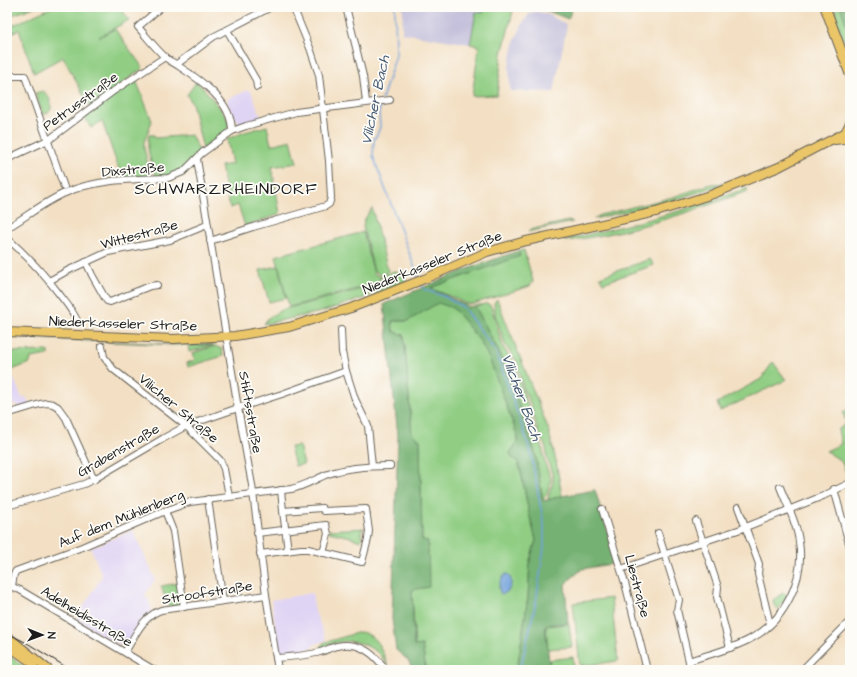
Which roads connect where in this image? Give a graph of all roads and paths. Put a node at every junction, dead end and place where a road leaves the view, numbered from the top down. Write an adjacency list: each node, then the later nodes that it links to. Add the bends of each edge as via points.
1 (160, 7): 9 (street, via 138,27)
2 (271, 7): 8 (street)
3 (293, 7): 16 (street, via 316,62)
4 (346, 7): 15 (street, via 363,76)
5 (825, 7): 7 (highway)
6 (833, 7): 7 (highway)
7 (833, 26): 11 (highway)
8 (227, 30): 10 (street); 13 (street, via 256,80)
9 (165, 57): 10 (street); 19 (street, Petrusstraße, via 112,92)
10 (176, 64): 17 (street, via 199,79 220,101 227,110)
11 (850, 74)
12 (7, 76): 19 (street, via 25,76)
13 (257, 87)
14 (384, 100): 15 (street)
15 (366, 102): 16 (street)
16 (323, 108): 17 (street, via 275,117); 27 (street, via 329,161 329,204)
17 (232, 131): 21 (street, Dixstraße)
18 (849, 131): 34 (main road, Niederkasseler Straße, via 779,167 700,199 487,252 351,308 267,331)
19 (48, 140): 20 (street, Petrusstraße); 22 (street)
20 (7, 159)
21 (197, 159): 23 (street, Stiftsstraße); 24 (street, Dixstraße, via 183,172 168,178 109,181 66,193)
22 (64, 187)
23 (207, 225): 25 (street, Wittestraße); 27 (street, Stiftsstraße)
24 (7, 228)
25 (192, 231): 27 (street, Wittestraße, via 204,230); 28 (street, Wittestraße, via 170,240 108,252)
26 (7, 238): 29 (street)
27 (210, 239): 34 (street, Stiftsstraße)
28 (86, 262): 29 (street, Wittestraße); 30 (street, via 105,298 110,302)
29 (49, 281): 31 (street, via 75,314)
30 (157, 285)
31 (78, 323)
32 (341, 330): 36 (street)
33 (7, 332): 34 (main road, Niederkasseler Straße, via 173,339)
34 (226, 337): 37 (street, Stiftsstraße)
35 (102, 346): 39 (street, Vilicher Straße, via 104,357 114,369)
36 (346, 371): 37 (street, Grabenstraße); 40 (street, via 355,399 368,426)
37 (238, 408): 39 (street, Grabenstraße); 47 (street, Stiftsstraße)
38 (7, 414): 42 (street, via 46,403 58,407 66,418)
39 (186, 426): 42 (street, Grabenstraße); 48 (street, Vilicher Straße, via 220,460)
40 (372, 466): 41 (street, Auf dem Mühlenberg); 45 (street, Auf dem Mühlenberg, via 337,472 300,487)
41 (390, 466)
42 (94, 480): 50 (street, Grabenstraße)
43 (850, 483): 46 (street)
44 (780, 487): 53 (street)
45 (282, 490): 47 (street, Auf dem Mühlenberg); 56 (street)
46 (834, 490): 53 (street); 64 (street)
47 (253, 493): 48 (street, Auf dem Mühlenberg); 61 (street, Stiftsstraße)
48 (229, 496): 49 (street, Auf dem Mühlenberg)
49 (208, 499): 54 (street, Auf dem Mühlenberg); 72 (street)
50 (7, 506)
51 (738, 507): 59 (street)
52 (602, 509): 69 (street, Liestraße)
53 (789, 509): 59 (street); 75 (street, via 799,542 800,563 789,600)
54 (165, 511): 70 (street, Auf dem Mühlenberg, via 82,547 16,571); 73 (street, via 173,531)
55 (324, 511): 56 (street, via 322,508); 58 (street); 66 (street, via 366,509 368,539 362,562)
56 (283, 512): 60 (street)
57 (696, 521): 63 (street)
58 (326, 525): 60 (street); 66 (street, via 328,534)
59 (746, 526): 63 (street); 75 (street, via 759,564 758,574)
60 (285, 529): 61 (street); 65 (street)
61 (257, 533): 67 (street, Stiftsstraße)
62 (658, 533): 68 (street)
63 (704, 542): 68 (street); 78 (street, via 718,587 717,597)
64 (850, 547)
65 (288, 551): 66 (street, via 308,549); 67 (street)
66 (323, 553)
67 (260, 554): 71 (street, Stiftsstraße)
68 (664, 554): 69 (street); 81 (street, via 679,600 678,613)
69 (622, 568): 87 (street, Liestraße)
70 (10, 585): 79 (street, Adelheidisstraße)
71 (266, 595): 72 (street, Stroofstraße); 80 (street, Stiftsstraße)
72 (223, 601): 73 (street, Stroofstraße)
73 (184, 607): 79 (street, Stroofstraße, via 161,610 149,616)
74 (850, 621): 89 (street)
75 (770, 624): 78 (street, via 752,638)
76 (7, 636): 83 (main road)
77 (7, 645): 82 (main road)
78 (730, 648): 81 (street)
79 (125, 652): 84 (street, Adelheidisstraße)
80 (276, 658): 85 (street, Stiftsstraße); 86 (street, via 353,645 369,651)
81 (689, 661): 88 (street)
82 (42, 670)
83 (49, 670)
84 (154, 670)
85 (278, 670)
86 (386, 670)
87 (647, 670)
88 (691, 670)
89 (802, 670)

